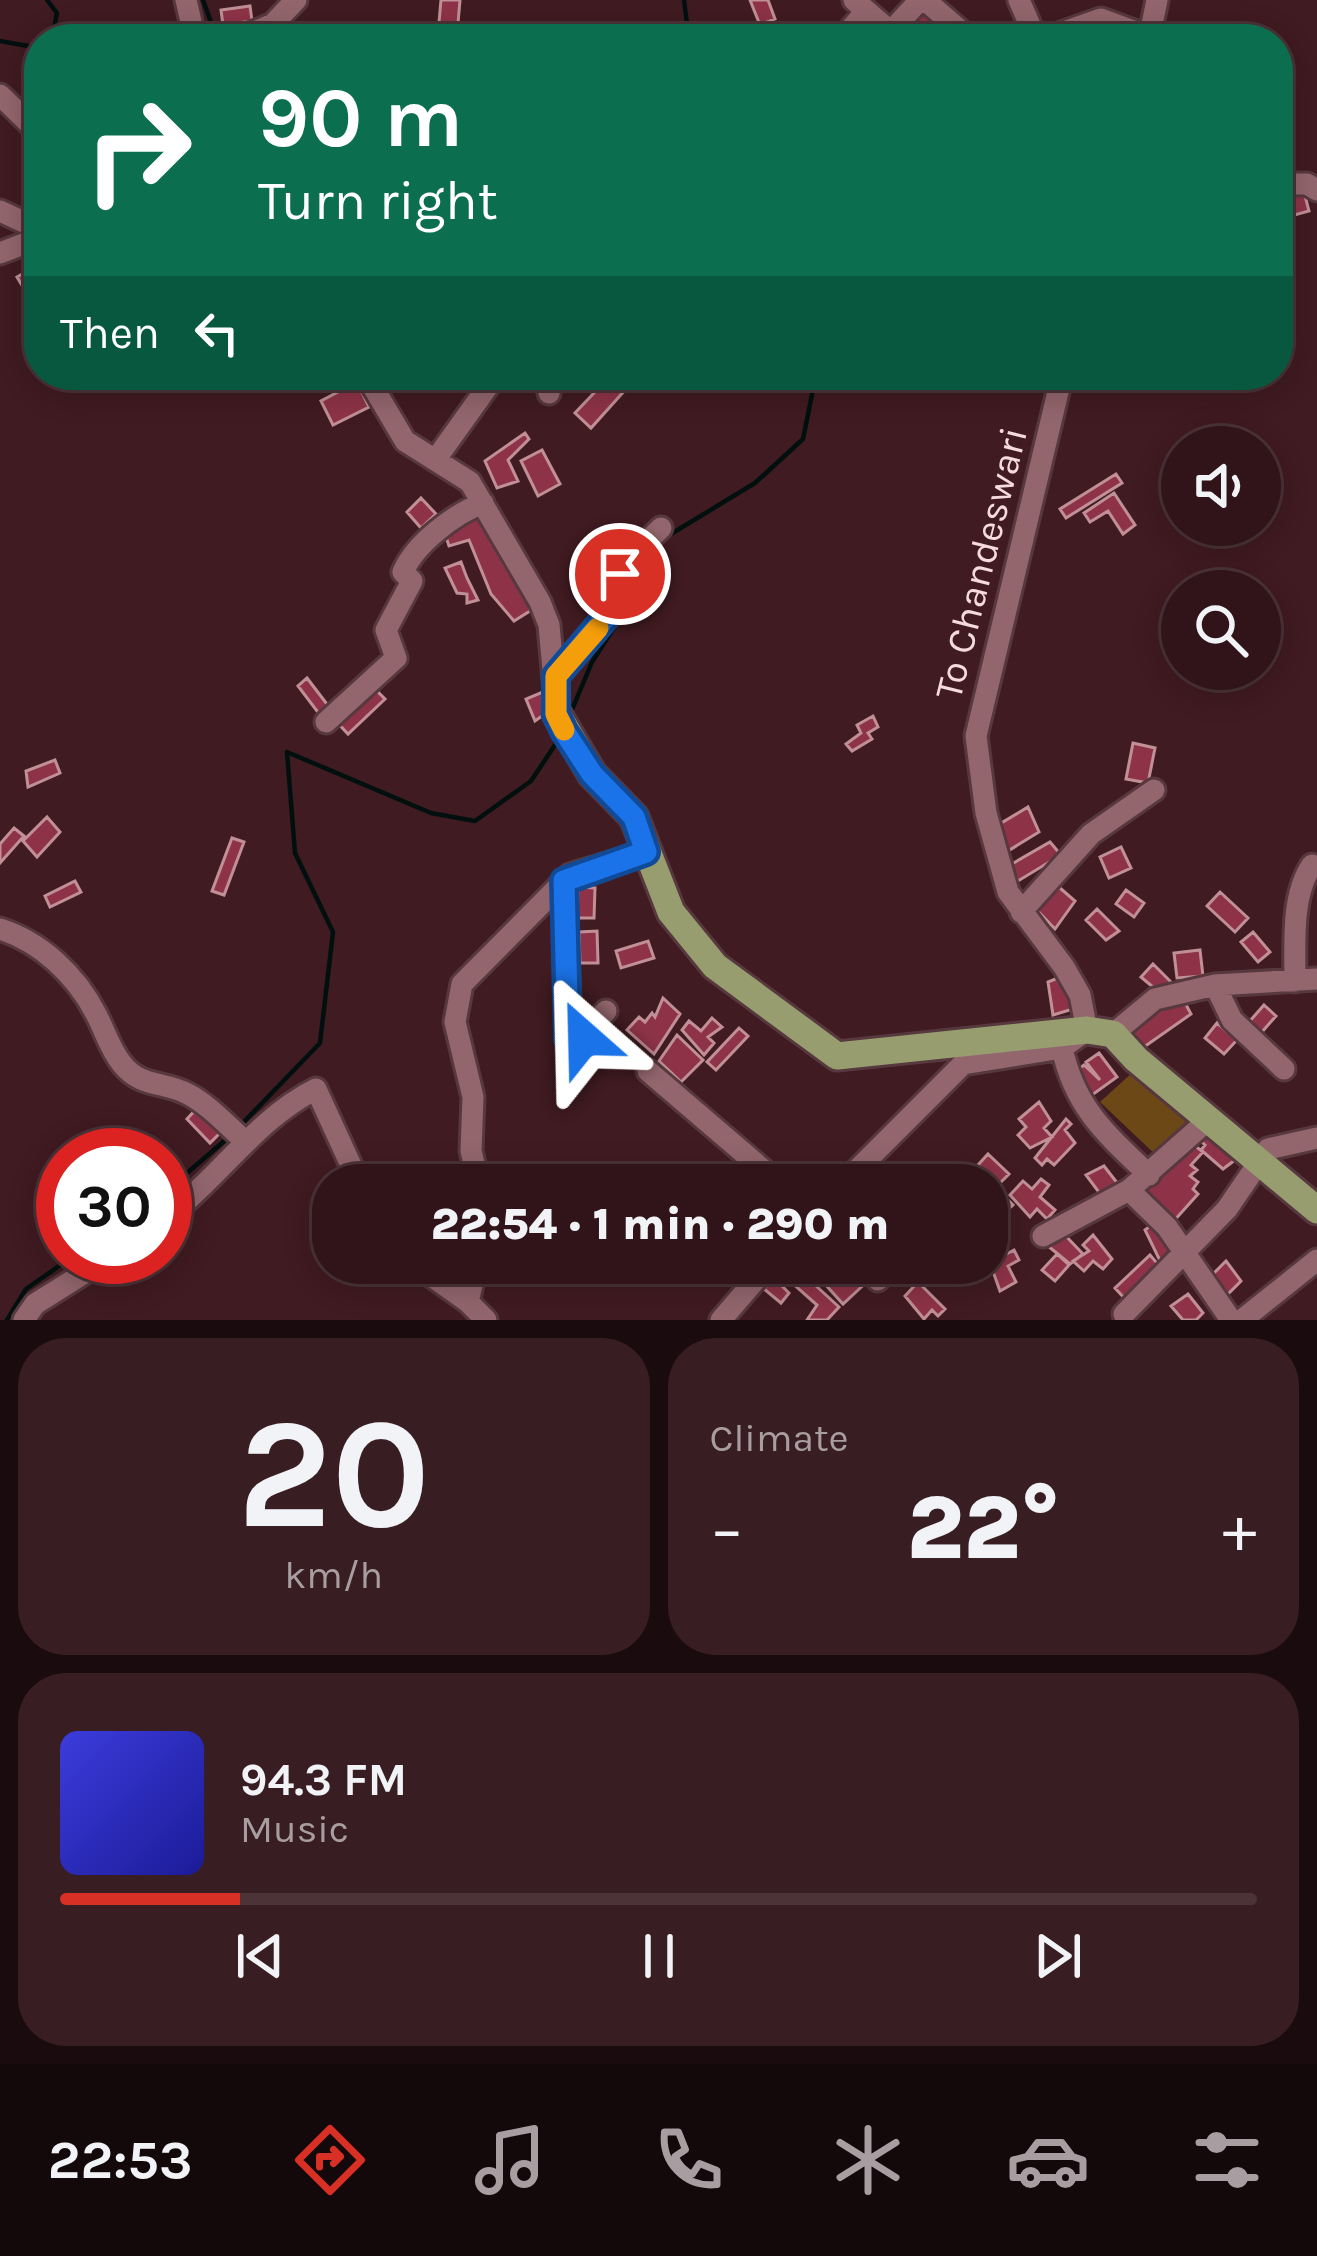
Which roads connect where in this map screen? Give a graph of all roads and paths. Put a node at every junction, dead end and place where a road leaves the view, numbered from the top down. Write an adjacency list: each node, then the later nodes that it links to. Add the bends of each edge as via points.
1 (296, 0): 3 (street)
2 (922, 0): 4 (street); 5 (street)
3 (273, 24)
4 (899, 24)
5 (952, 24)
6 (0, 78): 7 (street)
7 (6, 99)
8 (374, 390): 11 (street, via 405,441)
9 (485, 390): 11 (street)
10 (1058, 390): 21 (street, To Chandeswari, via 976,736 986,813)
11 (436, 459): 12 (street, via 463,475)
12 (483, 503): 14 (street, via 545,612); 16 (street, via 405,566 412,581 386,630 396,658)
13 (661, 528): 14 (street, via 627,561 612,610)
14 (556, 676): 15 (street)
15 (556, 714): 18 (main road, via 592,774 634,817)
16 (326, 722)
17 (1154, 790): 21 (street, via 1091,834)
18 (646, 852): 20 (street); 26 (main road, via 670,912 715,966 837,1057)
19 (1312, 865): 23 (street, via 1295,929)
20 (564, 881): 25 (street, via 572,1046); 35 (street, via 475,967 456,999 473,1097)
21 (1021, 912): 26 (street, To Chandeswari)
22 (0, 929): 32 (street, via 34,940 61,968 123,1066 145,1084 194,1096)
23 (1306, 980): 24 (street)
24 (1215, 985): 26 (street, via 1155,999); 28 (street, via 1232,1020)
25 (606, 1011)
26 (1100, 1032): 27 (street); 30 (main road)
27 (1062, 1048): 37 (street, via 963,1064); 38 (street, via 1070,1086 1086,1110)
28 (1284, 1069)
29 (648, 1071): 36 (street)
30 (1207, 1121): 33 (main road); 38 (street)
31 (1317, 1138): 33 (street, via 1268,1149)
32 (246, 1142): 34 (street, via 285,1104 316,1088); 40 (street)
33 (1258, 1161): 41 (main road); 43 (street)
34 (350, 1164)
35 (474, 1164)
36 (756, 1164)
37 (863, 1164)
38 (1149, 1175): 39 (street)
39 (1130, 1190): 42 (street); 43 (street)
40 (192, 1198)
41 (1317, 1210)
42 (1043, 1236)
43 (1185, 1257): 49 (street); 53 (street)
44 (1317, 1260): 54 (street)
45 (66, 1284): 51 (street)
46 (439, 1284): 50 (street)
47 (477, 1284): 50 (street)
48 (752, 1284): 52 (street)
49 (1124, 1313)
50 (478, 1315)
51 (24, 1320)
52 (721, 1320)
53 (1231, 1320)
54 (1242, 1320)

